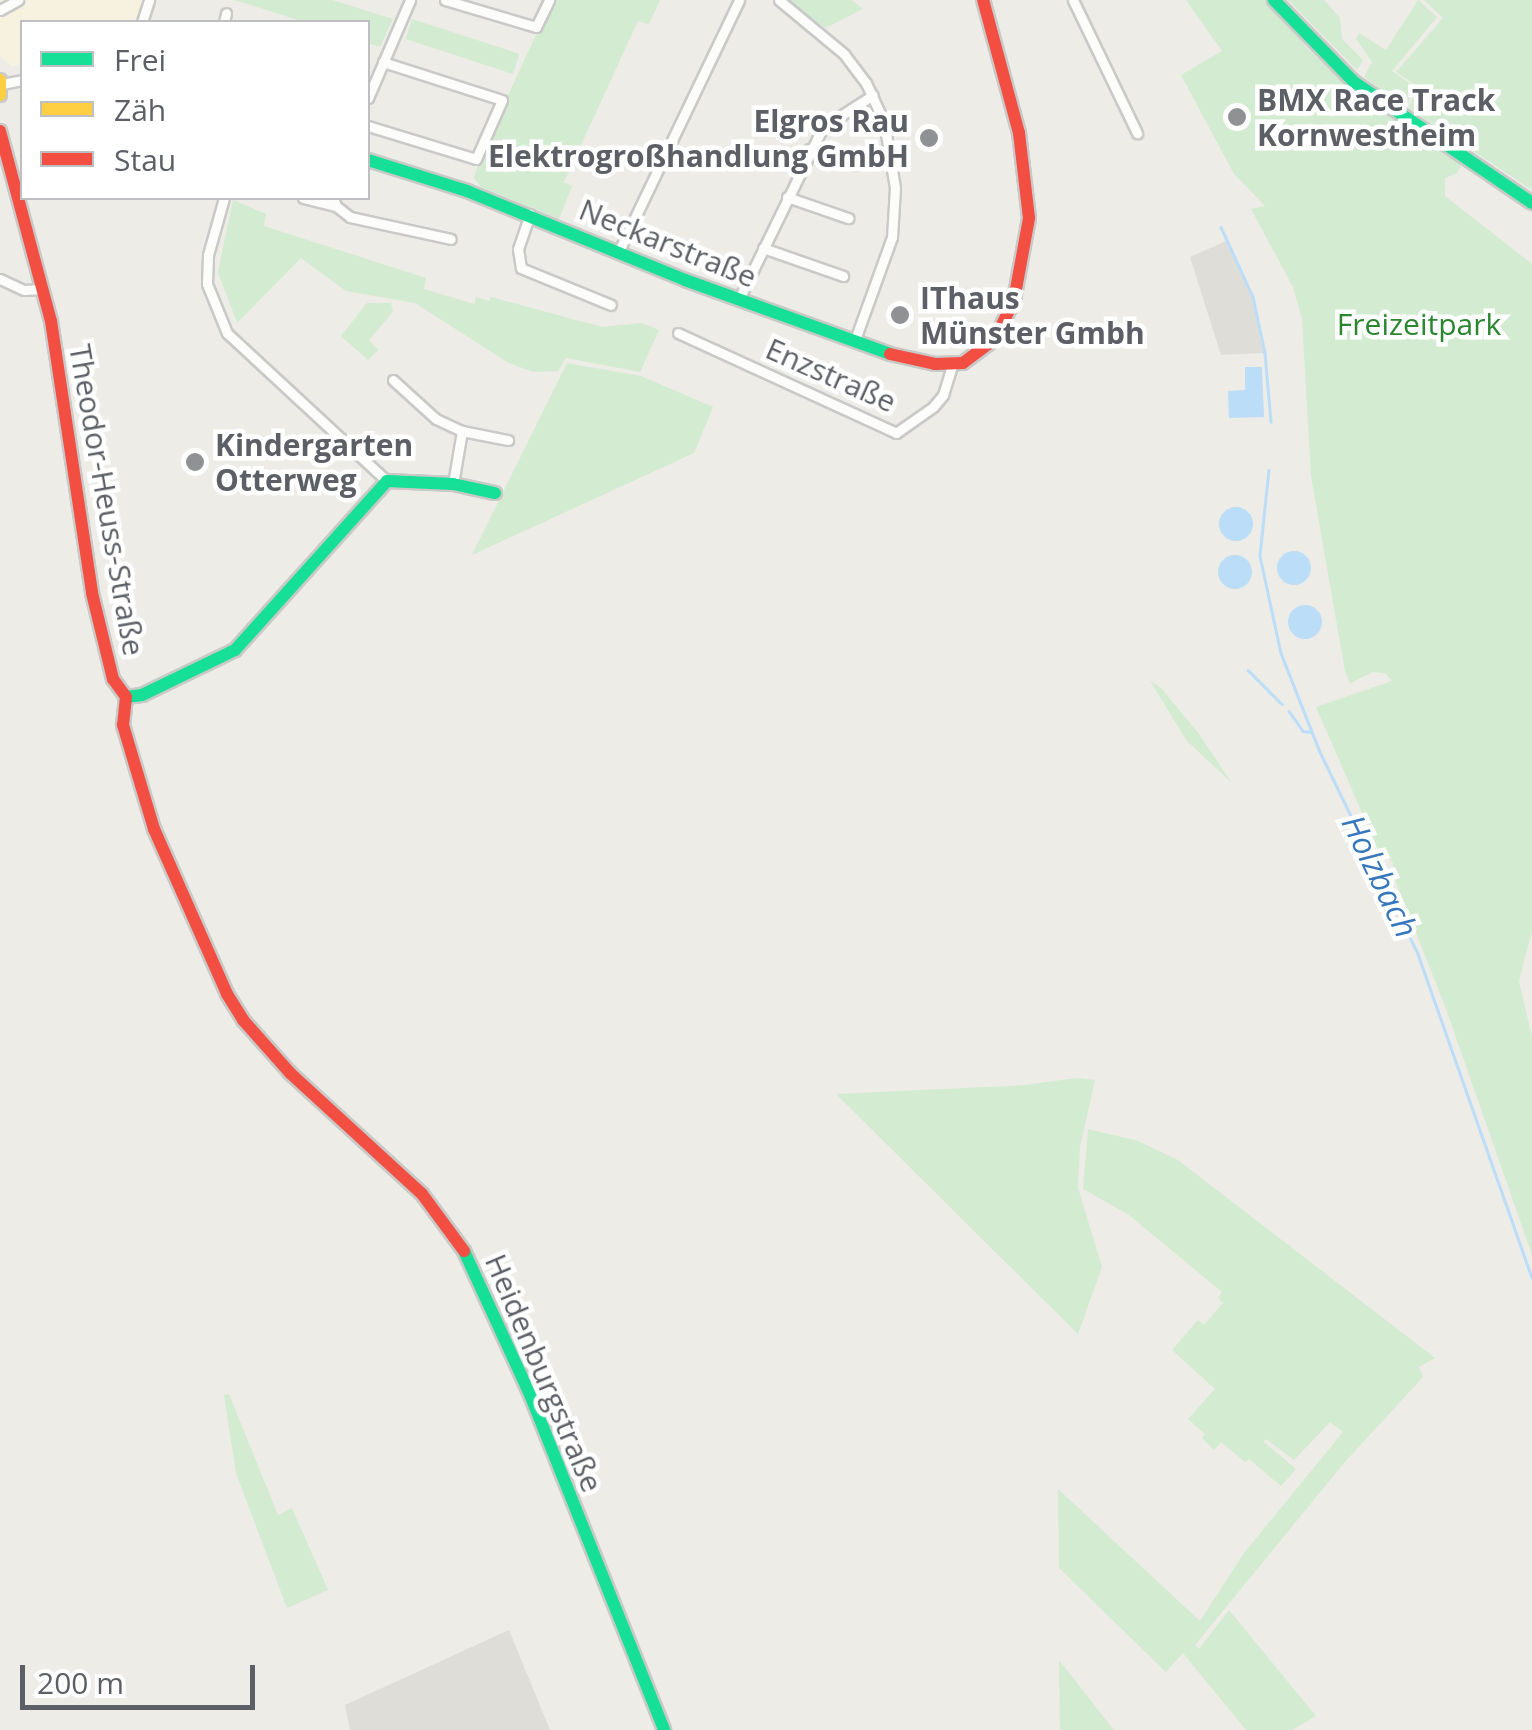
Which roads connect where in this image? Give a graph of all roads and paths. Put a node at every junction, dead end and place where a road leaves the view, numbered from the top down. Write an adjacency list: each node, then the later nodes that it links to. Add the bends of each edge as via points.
1 (18, 0): 10 (street)
2 (410, 0): 11 (street)
3 (445, 0): 4 (street, via 536,27)
4 (548, 0)
5 (739, 0): 28 (street)
6 (778, 0): 13 (street, via 844,54)
7 (983, 0): 36 (street, via 1019,133 1029,218 1014,300 995,340 974,358)
8 (1073, 0): 16 (street)
9 (1274, 0): 23 (street, via 1354,82)
10 (0, 10)
11 (382, 62): 12 (street); 14 (street, via 502,100 476,159)
12 (370, 93)
13 (873, 95): 17 (street, via 833,116); 35 (street, via 894,167 894,210 878,284)
14 (370, 127)
15 (0, 132): 31 (street, Theodor-Heuss-Straße)
16 (1137, 133)
17 (809, 149): 19 (street); 20 (street)
18 (370, 161): 24 (street, Neckarstraße)
19 (855, 165)
20 (787, 197): 25 (street); 27 (street)
21 (223, 200): 40 (street, via 208,255 207,284 219,319 244,351)
22 (335, 202): 26 (street, via 350,216 384,228 405,226)
23 (1532, 203)
24 (530, 214): 28 (street, Neckarstraße); 33 (street, via 518,249 522,268)
25 (848, 218)
26 (451, 239)
27 (763, 248): 29 (street); 32 (street)
28 (618, 253): 32 (street, Neckarstraße)
29 (843, 276)
30 (0, 279): 31 (street, via 24,290)
31 (42, 289): 43 (street, Theodor-Heuss-Straße, via 63,385 92,593 113,680)
32 (739, 299): 35 (street, Neckarstraße)
33 (610, 305)
34 (678, 334): 36 (street, Enzstraße, via 896,432 944,394)
35 (855, 340): 36 (street, Neckarstraße, via 918,362)
36 (952, 365)
37 (393, 380): 38 (street, via 436,419)
38 (462, 432): 39 (street); 41 (street)
39 (508, 440)
40 (387, 481): 41 (street); 43 (street, via 235,650)
41 (453, 484): 42 (street)
42 (495, 493)
43 (126, 697): 44 (street, Theodor-Heuss-Straße, via 123,725 140,788)
44 (227, 994): 45 (street, Heidenburgstraße, via 290,1073 422,1194 472,1262)
45 (664, 1730)

